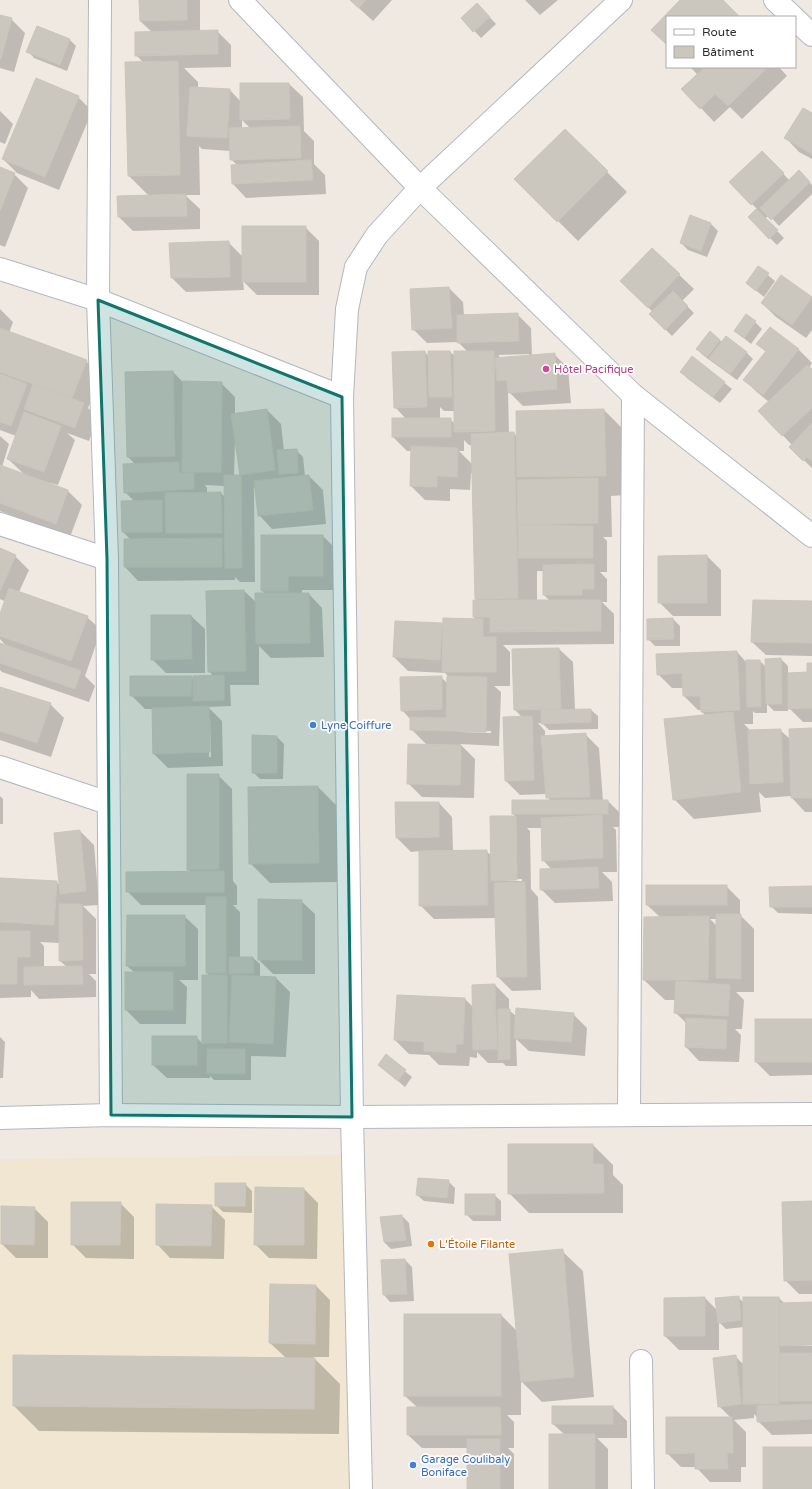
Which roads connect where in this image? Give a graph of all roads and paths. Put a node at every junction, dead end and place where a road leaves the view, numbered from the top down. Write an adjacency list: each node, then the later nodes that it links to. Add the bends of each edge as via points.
1 (100, 0): 10 (street)
2 (240, 0): 8 (street)
3 (621, 0): 8 (street)
4 (775, 0): 5 (street)
5 (792, 16)
6 (796, 20): 7 (street)
7 (812, 35)
8 (420, 188): 11 (street); 12 (street, via 377,235 356,267 347,309)
9 (0, 269): 10 (street)
10 (98, 300): 12 (street); 15 (street)
11 (634, 395): 14 (street); 20 (street)
12 (342, 397): 21 (street)
13 (0, 524): 15 (street)
14 (812, 536)
15 (107, 559): 17 (street)
16 (0, 767): 17 (street)
17 (108, 803): 19 (street)
18 (812, 1114): 20 (street)
19 (112, 1115): 21 (street); 22 (street)
20 (629, 1115): 21 (street)
21 (352, 1117): 24 (street)
22 (0, 1118)
23 (641, 1361): 25 (street)
24 (361, 1489)
25 (643, 1489)

